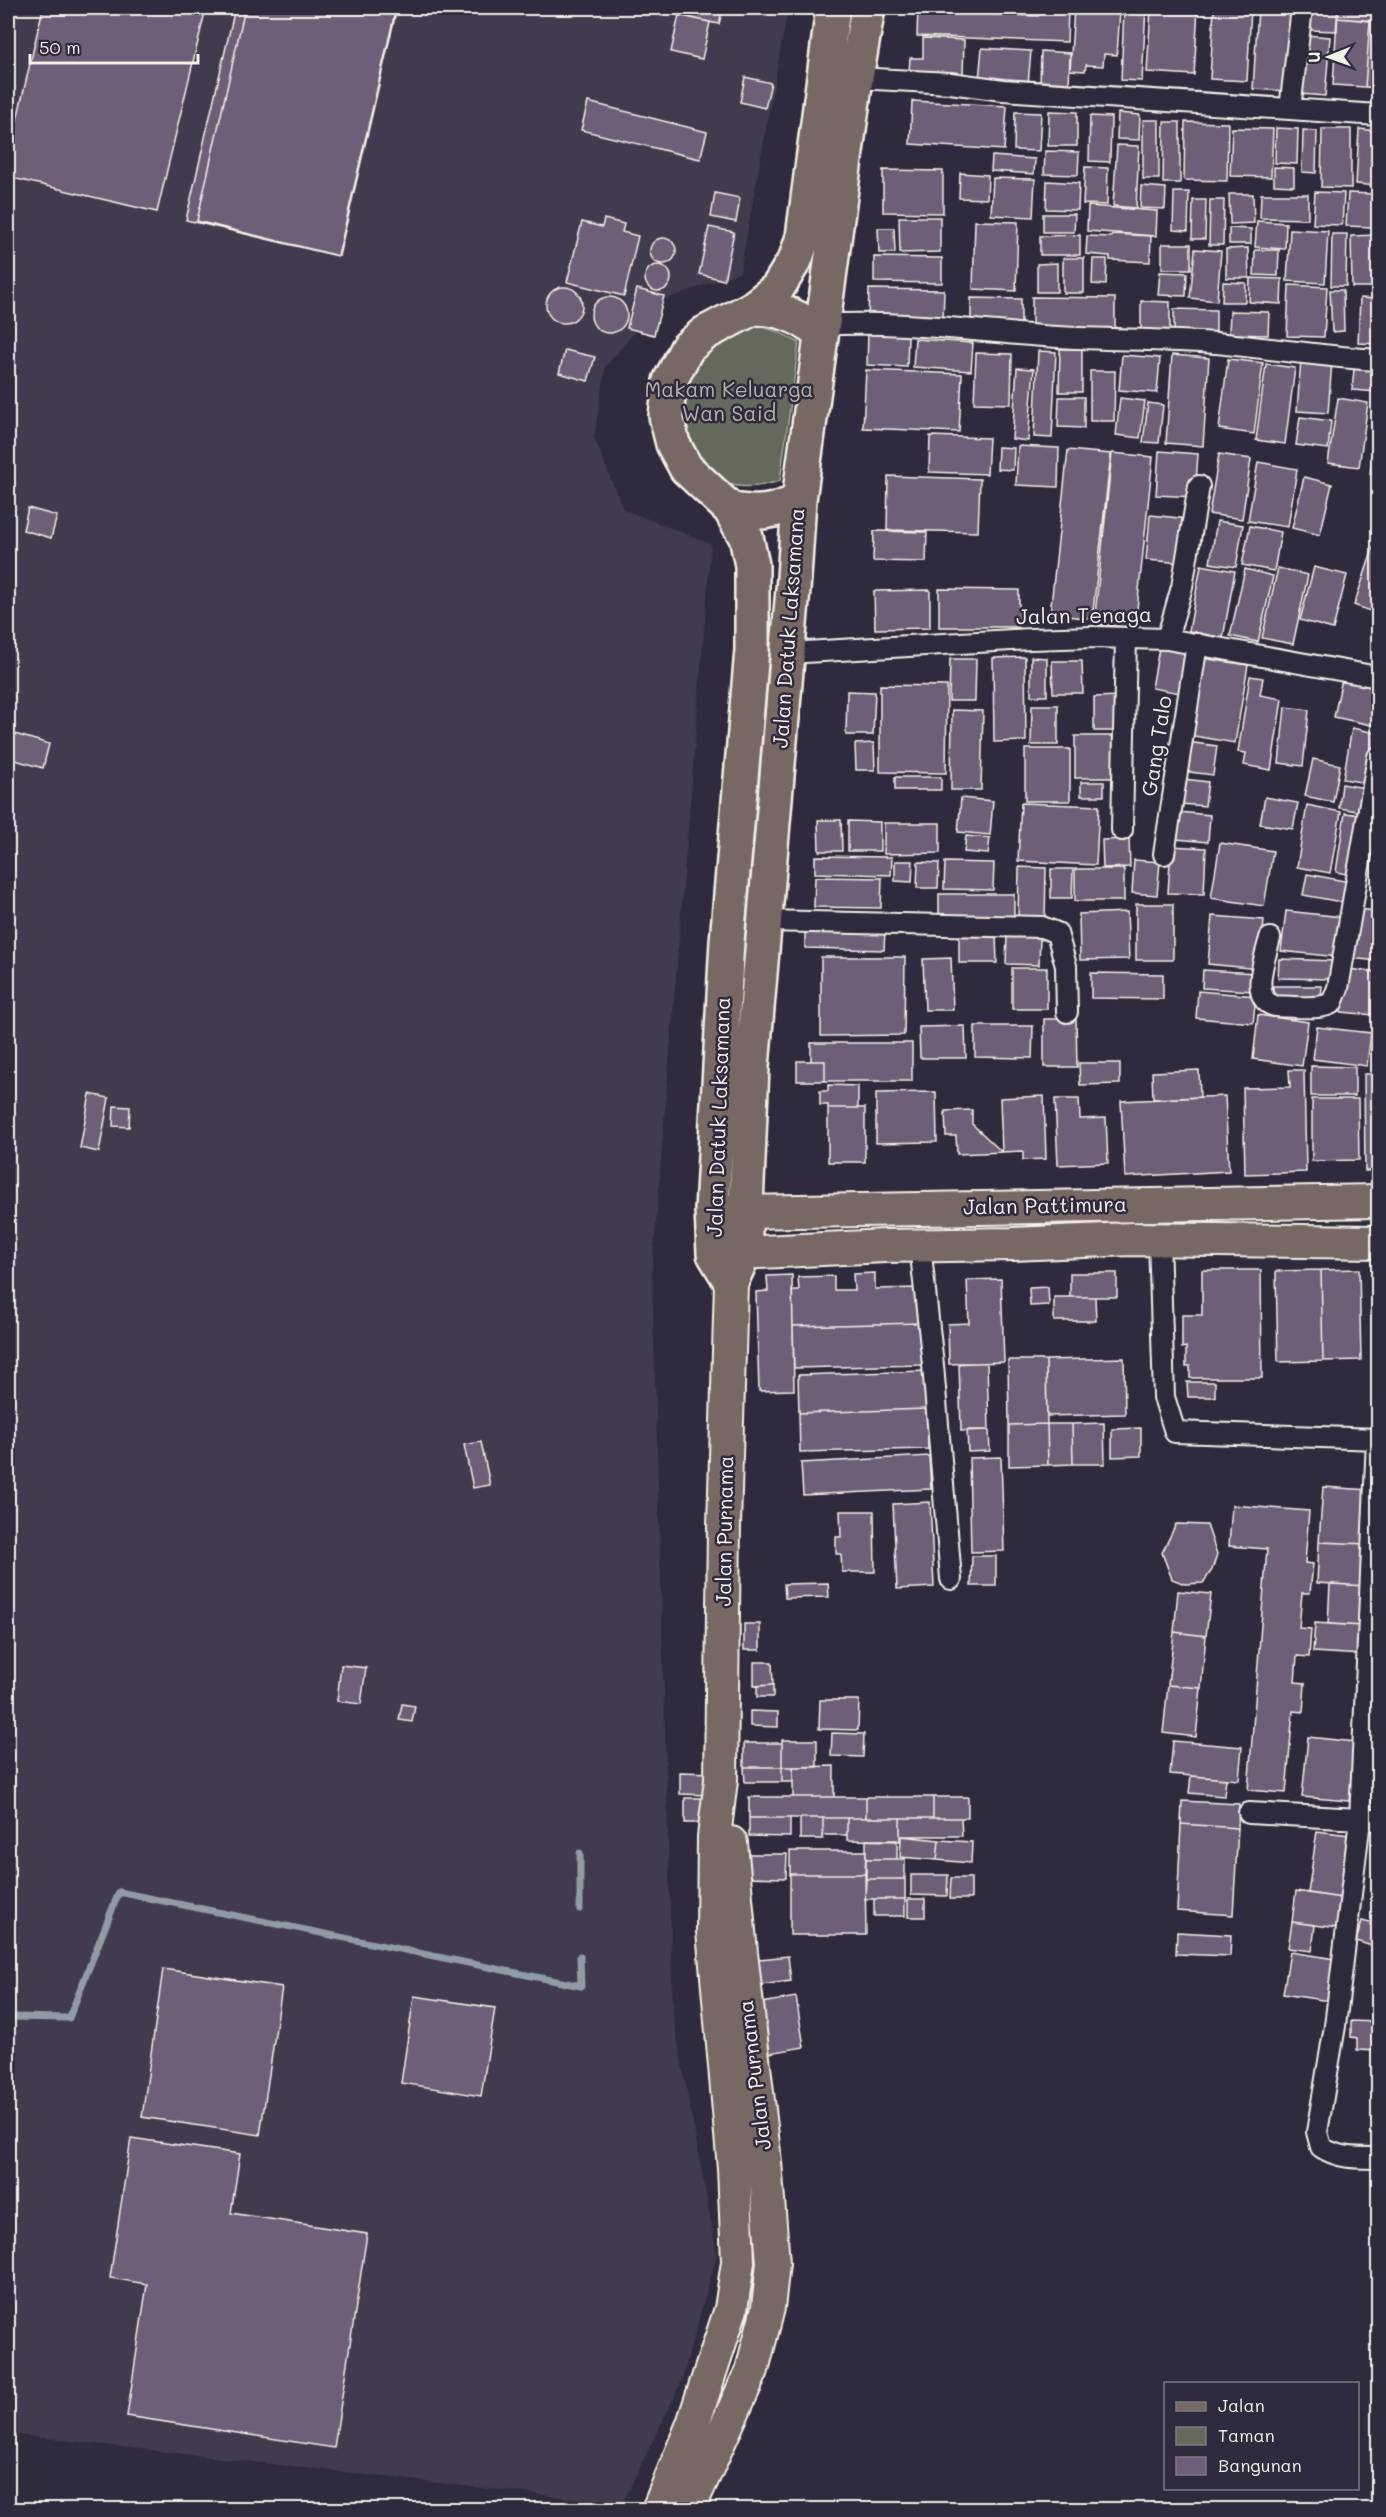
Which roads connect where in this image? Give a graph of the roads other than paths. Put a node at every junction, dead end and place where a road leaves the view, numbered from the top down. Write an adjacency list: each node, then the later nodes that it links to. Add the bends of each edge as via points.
1 (833, 8): 7 (highway, Jalan Datuk Laksamana, via 803,237 796,258 777,289)
2 (868, 8): 4 (highway, Jalan Datuk Laksamana)
3 (1302, 8): 5 (street)
4 (856, 78): 5 (street); 8 (highway, Jalan Datuk Laksamana)
5 (1290, 109): 6 (street)
6 (1378, 115)
7 (753, 308): 8 (highway, via 794,316); 12 (highway, Jalan Datuk Laksamana, via 705,333 687,348 670,381 666,416 673,444 686,468)
8 (821, 331): 9 (street, via 857,323 1218,343); 11 (highway, Jalan Datuk Laksamana)
9 (1378, 360)
10 (1199, 486): 14 (street, via 1182,587)
11 (799, 500): 12 (highway, via 771,513); 16 (highway, Jalan Datuk Laksamana)
12 (730, 509): 25 (highway, Jalan Datuk Laksamana, via 746,537 753,565 752,650 727,942)
13 (1126, 638): 14 (street, Jalan Tenaga); 16 (street, Jalan Tenaga, via 1031,639); 19 (street)
14 (1167, 639): 15 (street, Jalan Tenaga)
15 (1197, 644): 17 (street, Jalan Tenaga); 20 (street, Gang Talo)
16 (788, 653): 21 (highway, Jalan Datuk Laksamana)
17 (1378, 677)
18 (1378, 758): 22 (street, via 1338,988 1332,1003 1275,1006 1262,996 1260,985)
19 (1122, 830)
20 (1164, 854)
21 (765, 921): 23 (street, via 1042,927 1057,933 1066,966); 26 (highway, Jalan Datuk Laksamana, via 752,1067)
22 (1270, 938)
23 (1067, 1012)
24 (1378, 1201): 26 (main road, Jalan Pattimura)
25 (712, 1210): 26 (main road, Jalan Pattimura); 30 (highway, Jalan Datuk Laksamana)
26 (747, 1212): 30 (highway, Jalan Datuk Laksamana)
27 (1159, 1239): 28 (main road, Jalan Pattimura); 29 (main road, Jalan Pattimura); 31 (street, via 1164,1397 1175,1432)
28 (1378, 1242)
29 (920, 1245): 30 (main road, Jalan Pattimura); 32 (street)
30 (730, 1263): 33 (main road, Jalan Purnama)
31 (1378, 1439): 35 (street)
32 (951, 1579)
33 (721, 1780): 37 (main road, Jalan Purnama, via 714,1837 713,1931 734,2168 738,2262 731,2309 693,2424); 38 (main road, Jalan Purnama, via 733,1853 773,2263 768,2308 752,2370)
34 (1249, 1813): 35 (street)
35 (1369, 1820): 36 (street, via 1317,2132 1321,2147 1332,2154)
36 (1378, 2158)
37 (658, 2510)
38 (688, 2510)

